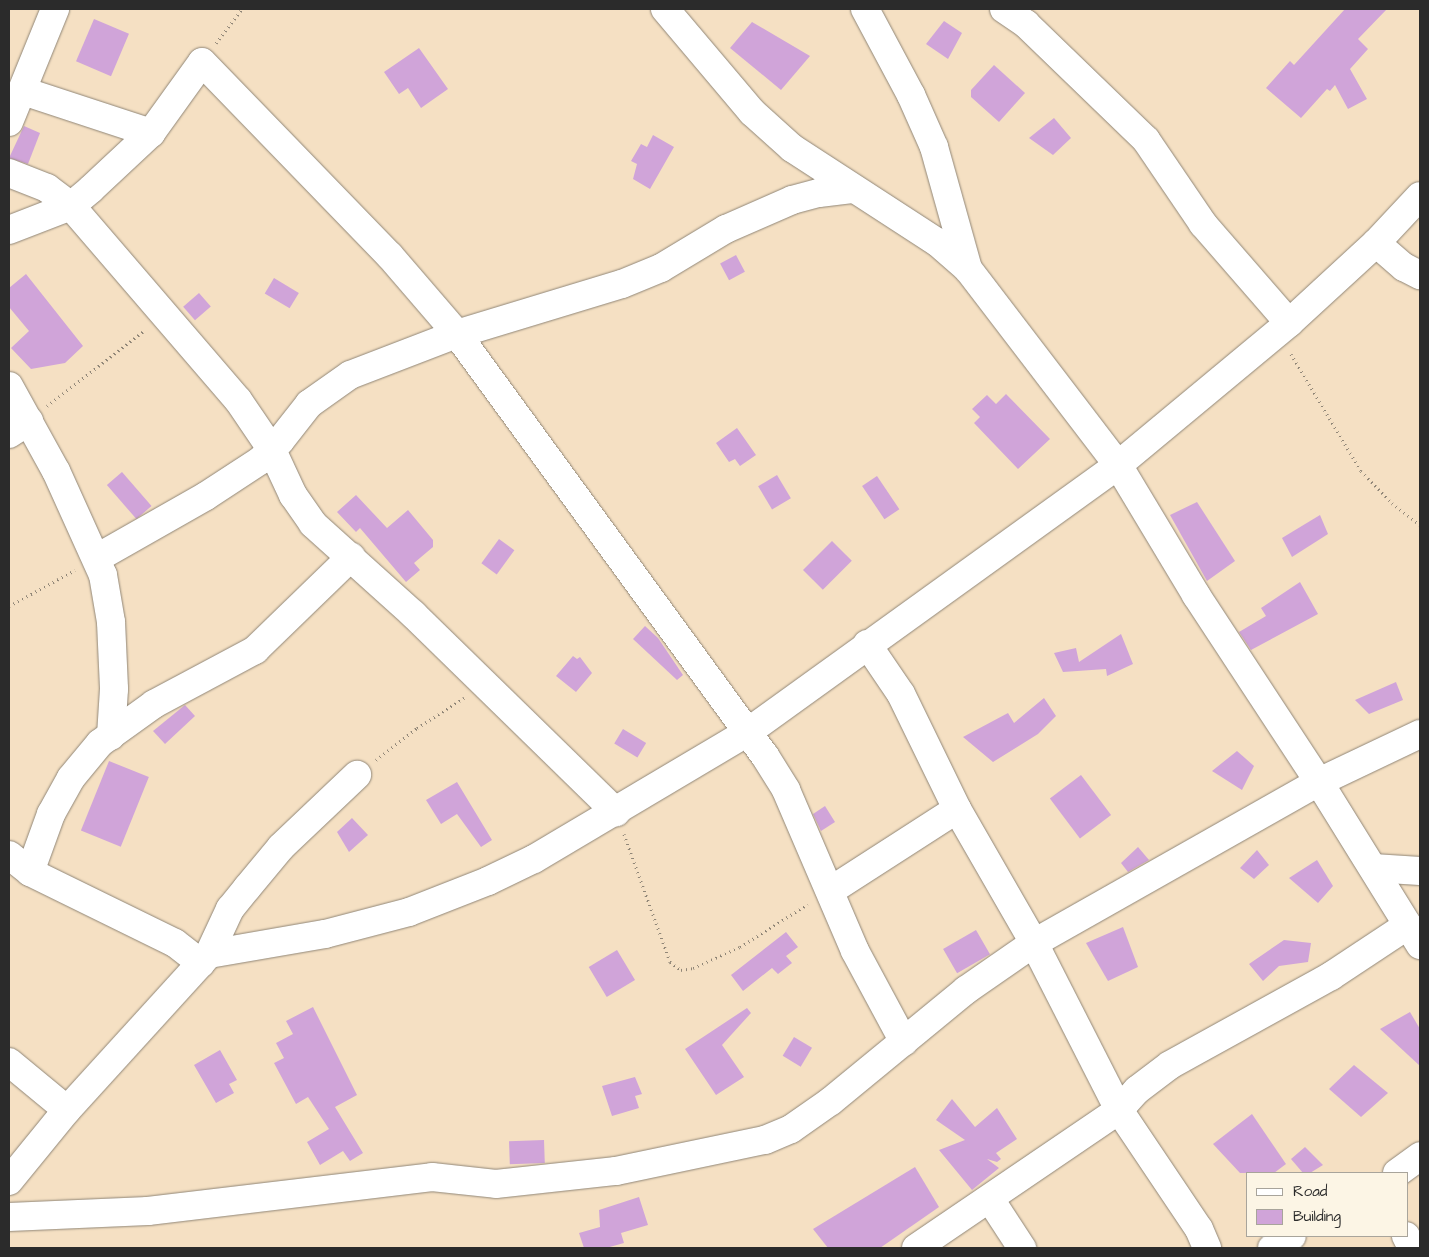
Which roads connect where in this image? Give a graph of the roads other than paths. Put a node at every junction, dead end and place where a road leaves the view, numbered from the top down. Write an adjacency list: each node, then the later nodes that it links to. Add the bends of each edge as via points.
1 (55, 9): 5 (street)
2 (665, 9): 8 (street, via 752,112 792,148)
3 (865, 9): 13 (street, via 911,95 934,147)
4 (1004, 9): 15 (street, via 1026,24 1146,140 1203,224)
5 (14, 107): 6 (street)
6 (151, 133): 10 (street); 16 (street, via 202,62 390,256)
7 (9, 173): 10 (street, via 47,188)
8 (854, 189): 13 (street, via 937,242); 16 (street, via 792,200 726,229 661,268 622,284)
9 (1420, 196): 12 (street)
10 (71, 206): 11 (street); 19 (street, via 238,400)
11 (9, 230)
12 (1376, 243): 14 (street, via 1404,267); 15 (street)
13 (968, 269): 20 (street)
14 (1420, 275)
15 (1284, 328): 20 (street)
16 (457, 334): 19 (street, via 350,375 330,387 309,404); 24 (street)
17 (9, 386): 18 (street)
18 (19, 428): 22 (street)
19 (272, 450): 21 (street, via 282,475 308,516); 22 (street, via 206,496)
20 (1118, 465): 23 (street); 28 (street, via 1196,596)
21 (351, 557): 26 (street, via 255,650 154,704); 30 (street)
22 (97, 558): 26 (street, via 112,622 114,689)
23 (866, 644): 24 (street); 29 (street, via 901,694)
24 (748, 732): 30 (street); 35 (street, via 786,790)
25 (1420, 734): 28 (street)
26 (111, 736): 34 (street, via 100,743 71,778 51,814)
27 (357, 774): 38 (street, via 281,847 246,888 230,909)
28 (1319, 782): 32 (street); 37 (street)
29 (957, 809): 35 (street); 37 (street)
30 (616, 812): 38 (street, via 534,859 409,912 325,934)
31 (9, 855): 34 (street)
32 (1373, 868): 33 (street); 36 (street)
33 (1420, 871)
34 (30, 872): 38 (street)
35 (830, 891): 39 (street, via 855,951)
36 (1414, 935): 42 (street, via 1170,1066 1137,1090)
37 (1034, 943): 39 (street, via 966,990); 42 (street)
38 (205, 958): 41 (street)
39 (904, 1042): 47 (street, via 831,1101 782,1133 765,1140 616,1171 496,1184 432,1178 148,1211)
40 (9, 1062): 41 (street)
41 (67, 1110): 45 (street)
42 (1119, 1110): 46 (street); 51 (street, via 1199,1229)
43 (1420, 1156): 44 (street)
44 (1398, 1172)
45 (9, 1181)
46 (990, 1199): 49 (street); 50 (street)
47 (9, 1216)
48 (1290, 1237): 52 (street)
49 (916, 1248)
50 (1022, 1248)
51 (1207, 1248)
52 (1272, 1248)

